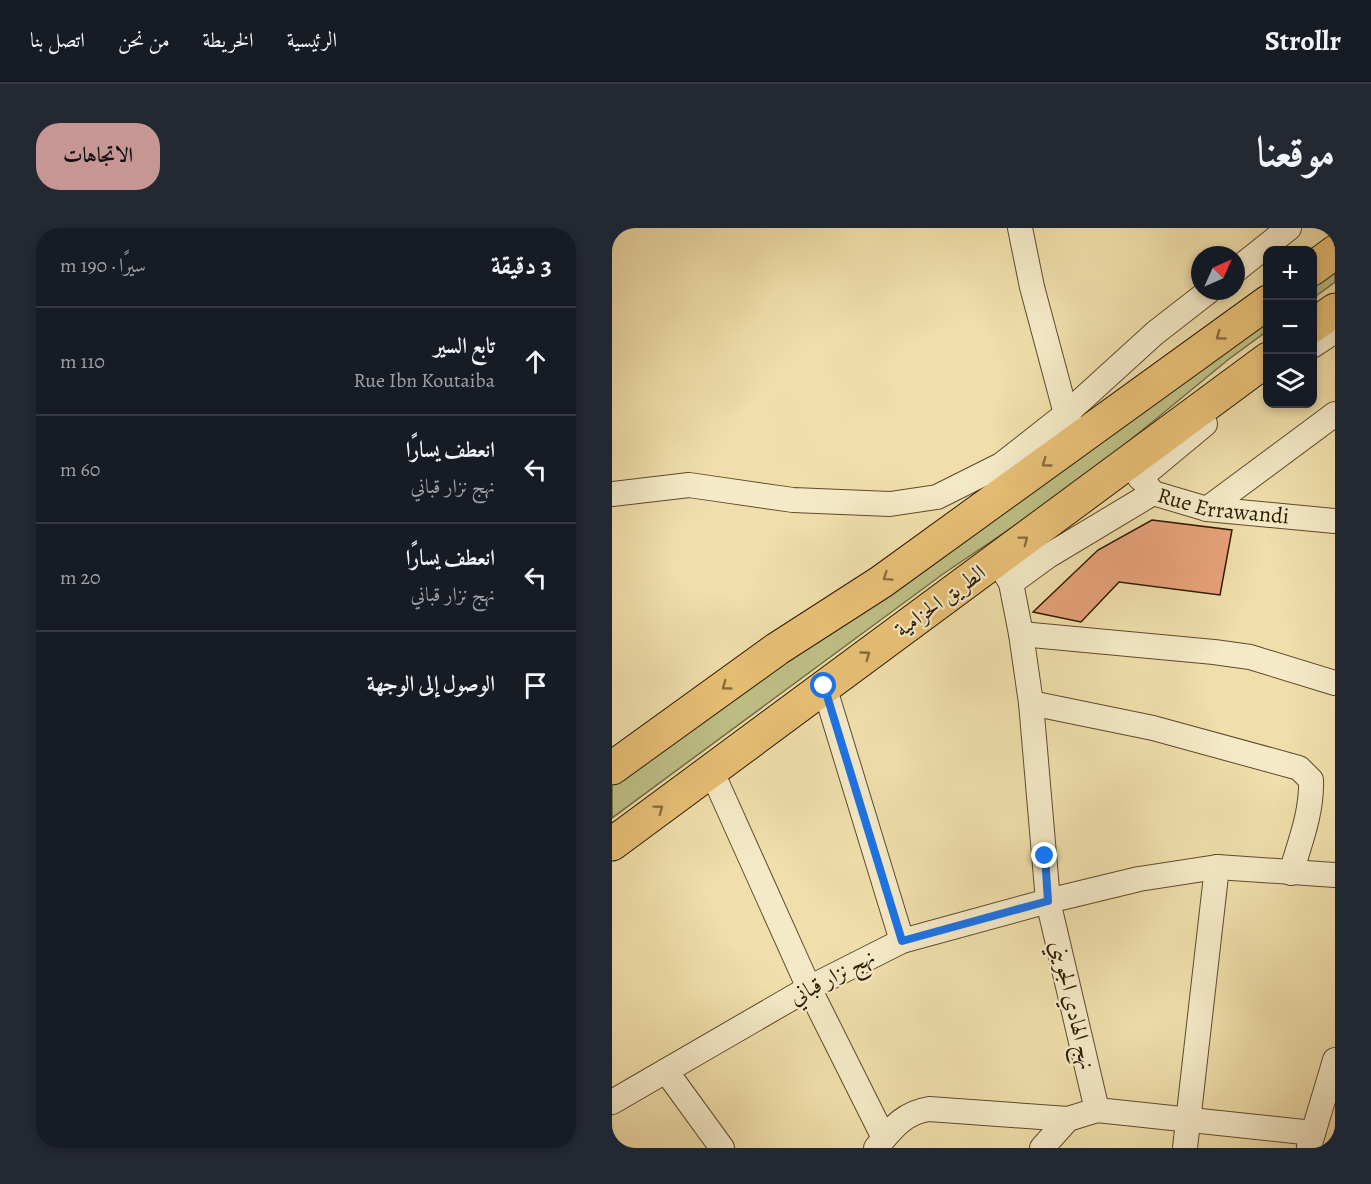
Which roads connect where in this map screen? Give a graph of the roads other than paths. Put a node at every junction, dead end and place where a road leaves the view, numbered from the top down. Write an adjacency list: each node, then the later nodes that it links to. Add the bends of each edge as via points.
1 (1020, 228): 13 (street, via 1032,287)
2 (1289, 228): 4 (street)
3 (1335, 252): 5 (highway)
4 (1245, 263)
5 (1317, 265)
6 (1197, 300): 13 (street, via 1155,333)
7 (1263, 305): 13 (highway, one-way to 13)
8 (1329, 320): 9 (street)
9 (1317, 338)
10 (1263, 364): 14 (highway, الطريق الحزامية)
11 (1263, 382): 14 (street)
12 (1335, 414): 16 (street)
13 (1072, 427): 15 (street, via 937,497 890,504 793,500 689,485); 23 (highway, one-way to 23, via 881,582 777,649)
14 (1140, 478): 16 (street, Rue Errawandi); 18 (highway, الطريق الحزامية)
15 (612, 494)
16 (1207, 509): 17 (street, Rue Errawandi)
17 (1335, 521)
18 (1004, 572): 19 (street); 21 (highway, الطريق الحزامية, one-way to 18)
19 (1021, 634): 20 (street, via 1250,657); 22 (street)
20 (1335, 683)
21 (824, 686): 24 (highway, الطريق الحزامية); 30 (street)
22 (1031, 703): 27 (street, via 1153,728 1299,768 1311,780 1311,797); 29 (street)
23 (612, 768)
24 (711, 770): 25 (highway, الطريق الحزامية, one-way to 24); 31 (street)
25 (612, 844)
26 (1216, 867): 27 (street, نهج نزار قباني); 29 (street, نهج نزار قباني, via 1139,879); 38 (street)
27 (1291, 873): 28 (street, نهج نزار قباني)
28 (1335, 875)
29 (1048, 901): 30 (street, نهج نزار قباني); 36 (street, نهج الهادي الجويني)
30 (902, 941): 31 (street, نهج نزار قباني)
31 (809, 988): 33 (street, نهج نزار قباني); 40 (street)
32 (1335, 1060): 35 (street)
33 (666, 1071): 34 (street, نهج نزار قباني); 41 (street)
34 (612, 1102)
35 (1327, 1108): 39 (street)
36 (1097, 1110): 37 (street); 38 (street)
37 (1068, 1119): 40 (street, via 928,1109 903,1117); 42 (street)
38 (1189, 1119): 39 (street); 43 (street)
39 (1311, 1141)
40 (880, 1143)
41 (722, 1148)
42 (1042, 1148)
43 (1185, 1148)

